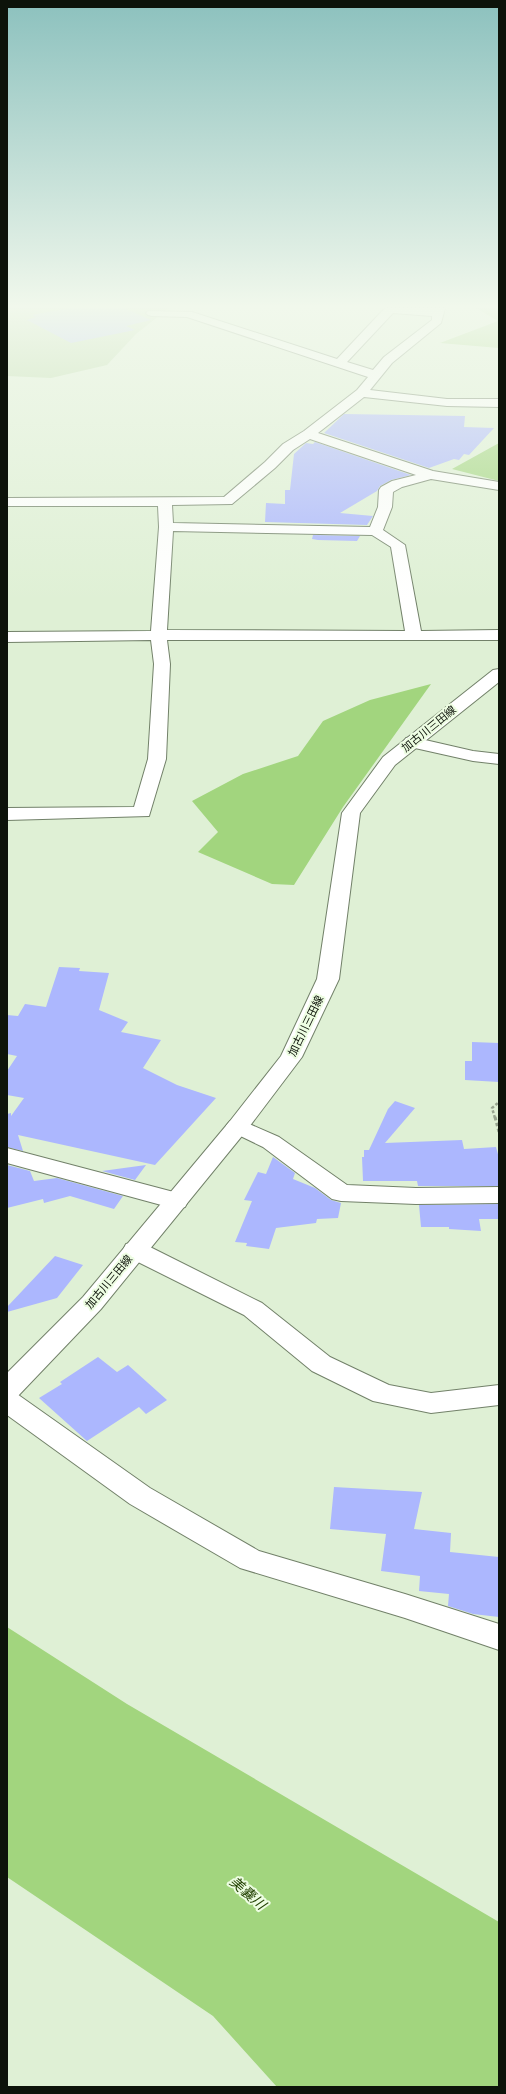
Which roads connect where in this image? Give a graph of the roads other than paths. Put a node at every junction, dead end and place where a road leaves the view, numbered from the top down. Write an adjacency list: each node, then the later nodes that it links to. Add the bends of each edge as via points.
1 (345, 406): 2 (street)
2 (309, 434): 3 (street); 6 (street, via 288,447 270,466 227,501)
3 (431, 475): 4 (street); 8 (street, via 397,484 386,490 385,507)
4 (499, 486)
5 (7, 502): 6 (street)
6 (166, 502): 7 (street)
7 (166, 527): 8 (street); 10 (street)
8 (375, 532): 11 (street, via 398,545)
9 (499, 635): 11 (street)
10 (159, 636): 11 (street); 12 (street); 16 (street, via 162,664 157,759 142,812)
11 (414, 636)
12 (7, 637)
13 (499, 674): 14 (street, 加古川三田線)
14 (412, 742): 15 (street, via 473,756); 17 (street, 加古川三田線, via 389,761 351,813 328,979 291,1057)
15 (499, 759)
16 (7, 814)
17 (238, 1126): 19 (street, via 271,1142 341,1193 416,1196); 20 (street, 加古川三田線)
18 (7, 1155): 20 (street)
19 (499, 1195)
20 (176, 1201): 21 (street, 加古川三田線)
21 (135, 1250): 22 (street, 加古川三田線, via 92,1303); 23 (street, via 253,1309 321,1364 383,1394 431,1402)
22 (7, 1390)
23 (499, 1395)
24 (7, 1400): 25 (street, via 140,1496 250,1560)
25 (499, 1637)

